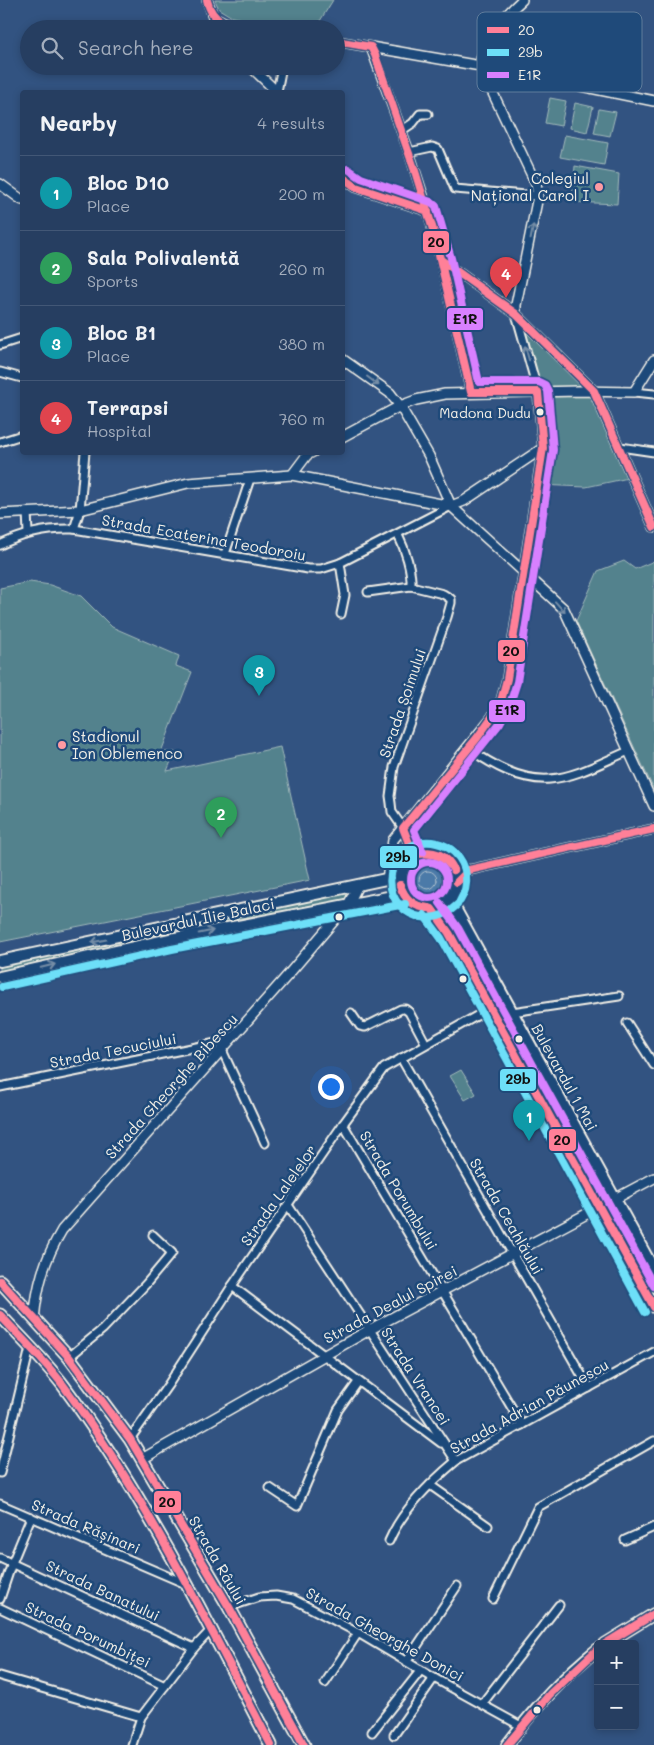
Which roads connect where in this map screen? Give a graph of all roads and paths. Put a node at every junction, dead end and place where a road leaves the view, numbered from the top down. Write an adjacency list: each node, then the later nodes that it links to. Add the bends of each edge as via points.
1 (207, 0): 4 (street)
2 (522, 0): 3 (street)
3 (511, 12)
4 (212, 15): 5 (street); 6 (street)
5 (214, 20)
6 (219, 20)
7 (345, 43): 8 (street)
8 (371, 47): 9 (street); 18 (street)
9 (477, 65)
10 (259, 75): 12 (street)
11 (280, 75): 13 (street)
12 (275, 90)
13 (277, 90)
14 (492, 92): 22 (street, via 536,184)
15 (609, 92): 16 (street)
16 (654, 101)
17 (428, 114): 18 (street, via 420,114)
18 (401, 131): 19 (street)
19 (409, 152): 22 (street, via 432,147 439,150 455,189); 24 (street)
20 (345, 179): 24 (street, via 356,188)
21 (0, 184): 23 (street)
22 (538, 196): 26 (street, one-way to 22)
23 (20, 199)
24 (428, 211): 25 (street)
25 (441, 260): 26 (street); 34 (street)
26 (516, 314): 33 (street); 35 (street, one-way to 26)
27 (20, 339): 28 (street)
28 (0, 345)
29 (654, 360): 36 (street)
30 (345, 361): 38 (street, one-way to 38, via 390,394)
31 (0, 372): 32 (street)
32 (20, 377)
33 (594, 391): 35 (street); 36 (street); 42 (street)
34 (471, 392): 35 (street); 38 (street, via 430,397)
35 (538, 392): 43 (street)
36 (634, 392): 37 (street)
37 (654, 394)
38 (400, 406): 39 (street); 49 (street, via 429,456)
39 (345, 435)
40 (20, 436): 41 (street)
41 (0, 442)
42 (620, 447): 44 (street); 53 (street)
43 (543, 448): 49 (street); 60 (street)
44 (654, 452)
45 (85, 455): 50 (street)
46 (307, 455): 47 (street)
47 (292, 475): 48 (street); 49 (street)
48 (250, 479): 50 (street, via 188,484); 58 (street)
49 (452, 506): 56 (street, Strada Ecaterina Teodoroiu); 60 (street)
50 (80, 510): 51 (street); 54 (street)
51 (26, 512): 52 (street); 55 (street)
52 (0, 514)
53 (654, 527)
54 (74, 529): 55 (street, Strada Ecaterina Teodoroiu); 58 (street, Strada Ecaterina Teodoroiu)
55 (28, 533): 57 (street, Strada Ecaterina Teodoroiu)
56 (398, 534): 59 (street, Strada Ecaterina Teodoroiu); 61 (street, via 407,558)
57 (0, 545)
58 (225, 554): 59 (street, Strada Ecaterina Teodoroiu, via 308,569)
59 (340, 563): 63 (street, via 345,595)
60 (524, 575): 64 (street, via 501,701); 65 (street, one-way to 65, via 564,609)
61 (411, 586): 62 (street, Strada Șoimului); 67 (street, Strada Șoimului, via 449,596 451,603 394,767 390,796 392,812)
62 (368, 592)
63 (342, 614)
64 (468, 748): 65 (street, via 504,770 550,779); 67 (street)
65 (629, 751): 66 (street)
66 (654, 806)
67 (403, 828): 69 (street, Strada Șoimului); 73 (street, via 393,840)
68 (654, 829): 71 (street)
69 (414, 856): 70 (main road, via 438,854); 72 (main road, via 405,864)
70 (451, 863): 71 (street); 74 (main road)
71 (469, 870): 74 (street)
72 (400, 876): 73 (main road, Bulevardul Ilie Balaci); 76 (main road)
73 (387, 879): 75 (main road, Bulevardul Ilie Balaci)
74 (457, 882): 77 (main road)
75 (358, 885): 78 (main road); 79 (street, Strada Gheorghe Bibescu); 81 (main road, Bulevardul Ilie Balaci)
76 (403, 894): 78 (main road, Bulevardul Ilie Balaci); 80 (main road, via 412,904)
77 (451, 898): 80 (main road); 87 (main road, Bulevardul 1 Mai)
78 (361, 901): 79 (main road, Bulevardul Ilie Balaci)
79 (350, 903): 82 (main road, Bulevardul Ilie Balaci, one-way to 79); 90 (street, Strada Gheorghe Bibescu)
80 (432, 909): 86 (main road)
81 (167, 926): 82 (street); 83 (main road, Bulevardul Ilie Balaci, one-way to 83)
82 (170, 939): 84 (main road, Bulevardul Ilie Balaci, one-way to 82)
83 (0, 961)
84 (0, 977)
85 (619, 996): 87 (street)
86 (489, 1009): 91 (street, Strada Lalelelor); 101 (main road)
87 (512, 1012): 99 (main road, Bulevardul 1 Mai)
88 (351, 1013): 91 (street, via 360,1026 365,1027 406,1009)
89 (627, 1023): 94 (street)
90 (231, 1040): 92 (street, Strada Gheorghe Bibescu); 95 (street, Strada Tecuciului)
91 (426, 1044): 93 (street, Strada Lalelelor)
92 (222, 1050): 97 (street); 110 (street, Strada Gheorghe Bibescu, via 62,1230 42,1272)
93 (401, 1058): 96 (street, Strada Lalelelor, via 384,1068); 103 (street, Strada Ceahlăului)
94 (654, 1064)
95 (0, 1087)
96 (343, 1124): 100 (street, Strada Lalelelor); 107 (street, Strada Porumbului)
97 (265, 1143)
98 (654, 1178): 99 (street, Strada Dealul Spirei)
99 (615, 1199): 101 (street, Strada Dealul Spirei); 104 (main road, Bulevardul 1 Mai)
100 (288, 1205): 106 (street, Strada Lalelelor); 111 (street, Strada Vrancei)
101 (599, 1208): 103 (street, Strada Dealul Spirei); 108 (main road)
102 (153, 1235): 115 (street, via 172,1253 103,1329)
103 (513, 1253): 107 (street, Strada Dealul Spirei); 117 (street, Strada Ceahlăului)
104 (654, 1270)
105 (0, 1281): 110 (main road, Strada Râului)
106 (232, 1286): 114 (street); 119 (street, Strada Lalelelor)
107 (444, 1291): 111 (street, Strada Dealul Spirei); 118 (street, Strada Porumbului)
108 (654, 1307)
109 (0, 1314): 112 (main road)
110 (34, 1320): 115 (main road, Strada Râului)
111 (369, 1330): 114 (street, Strada Dealul Spirei); 121 (street, Strada Vrancei)
112 (30, 1348): 122 (street); 136 (main road, via 63,1385 120,1468)
113 (654, 1352): 117 (street, Strada Adrian Păunescu)
114 (324, 1354): 116 (street); 123 (street, Strada Dealul Spirei)
115 (69, 1357): 119 (main road, Strada Râului)
116 (358, 1382): 121 (street); 127 (street, via 338,1410 297,1506)
117 (589, 1388): 118 (street, Strada Adrian Păunescu)
118 (522, 1425): 124 (street, Strada Adrian Păunescu)
119 (130, 1440): 123 (main road, Strada Râului)
120 (654, 1441): 139 (street, via 538,1507)
121 (445, 1446): 124 (street, Strada Vrancei)
122 (2, 1450): 125 (street)
123 (142, 1459): 142 (main road, Strada Râului)
124 (456, 1461): 126 (street, Strada Adrian Păunescu)
125 (0, 1473)
126 (430, 1485): 130 (street); 133 (street, Strada Adrian Păunescu, via 399,1523)
127 (270, 1488)
128 (0, 1504): 129 (street, Strada Rășinari)
129 (31, 1517): 135 (street); 136 (street, Strada Rășinari)
130 (488, 1526)
131 (654, 1527): 132 (street)
132 (625, 1540)
133 (389, 1541)
134 (0, 1558): 135 (street, Strada Banatului)
135 (12, 1563): 138 (street); 147 (street, Strada Banatului)
136 (188, 1585): 144 (main road)
137 (457, 1586): 149 (street)
138 (0, 1599)
139 (493, 1599)
140 (559, 1605): 155 (street)
141 (0, 1608): 154 (street, Strada Porumbiței)
142 (229, 1608): 145 (street, Strada Gheorghe Donici, via 259,1597 293,1599); 162 (main road, Strada Râului)
143 (654, 1614): 146 (main road)
144 (211, 1630): 147 (street); 161 (main road)
145 (358, 1633): 149 (street, Strada Gheorghe Donici); 153 (street)
146 (612, 1640)
147 (194, 1648): 154 (street)
148 (594, 1653): 157 (main road)
149 (407, 1661): 150 (street, Strada Gheorghe Donici)
150 (421, 1670): 152 (street, Strada Gheorghe Donici); 158 (street)
151 (0, 1676): 156 (street)
152 (434, 1678): 155 (street, Strada Gheorghe Donici); 159 (street)
153 (325, 1683)
154 (165, 1686): 156 (street)
155 (482, 1704): 157 (street, Strada Gheorghe Donici)
156 (140, 1717): 160 (street)
157 (521, 1726): 163 (main road)
158 (372, 1732)
159 (394, 1736)
160 (133, 1745)
161 (271, 1745)
162 (304, 1745)
163 (507, 1745)

